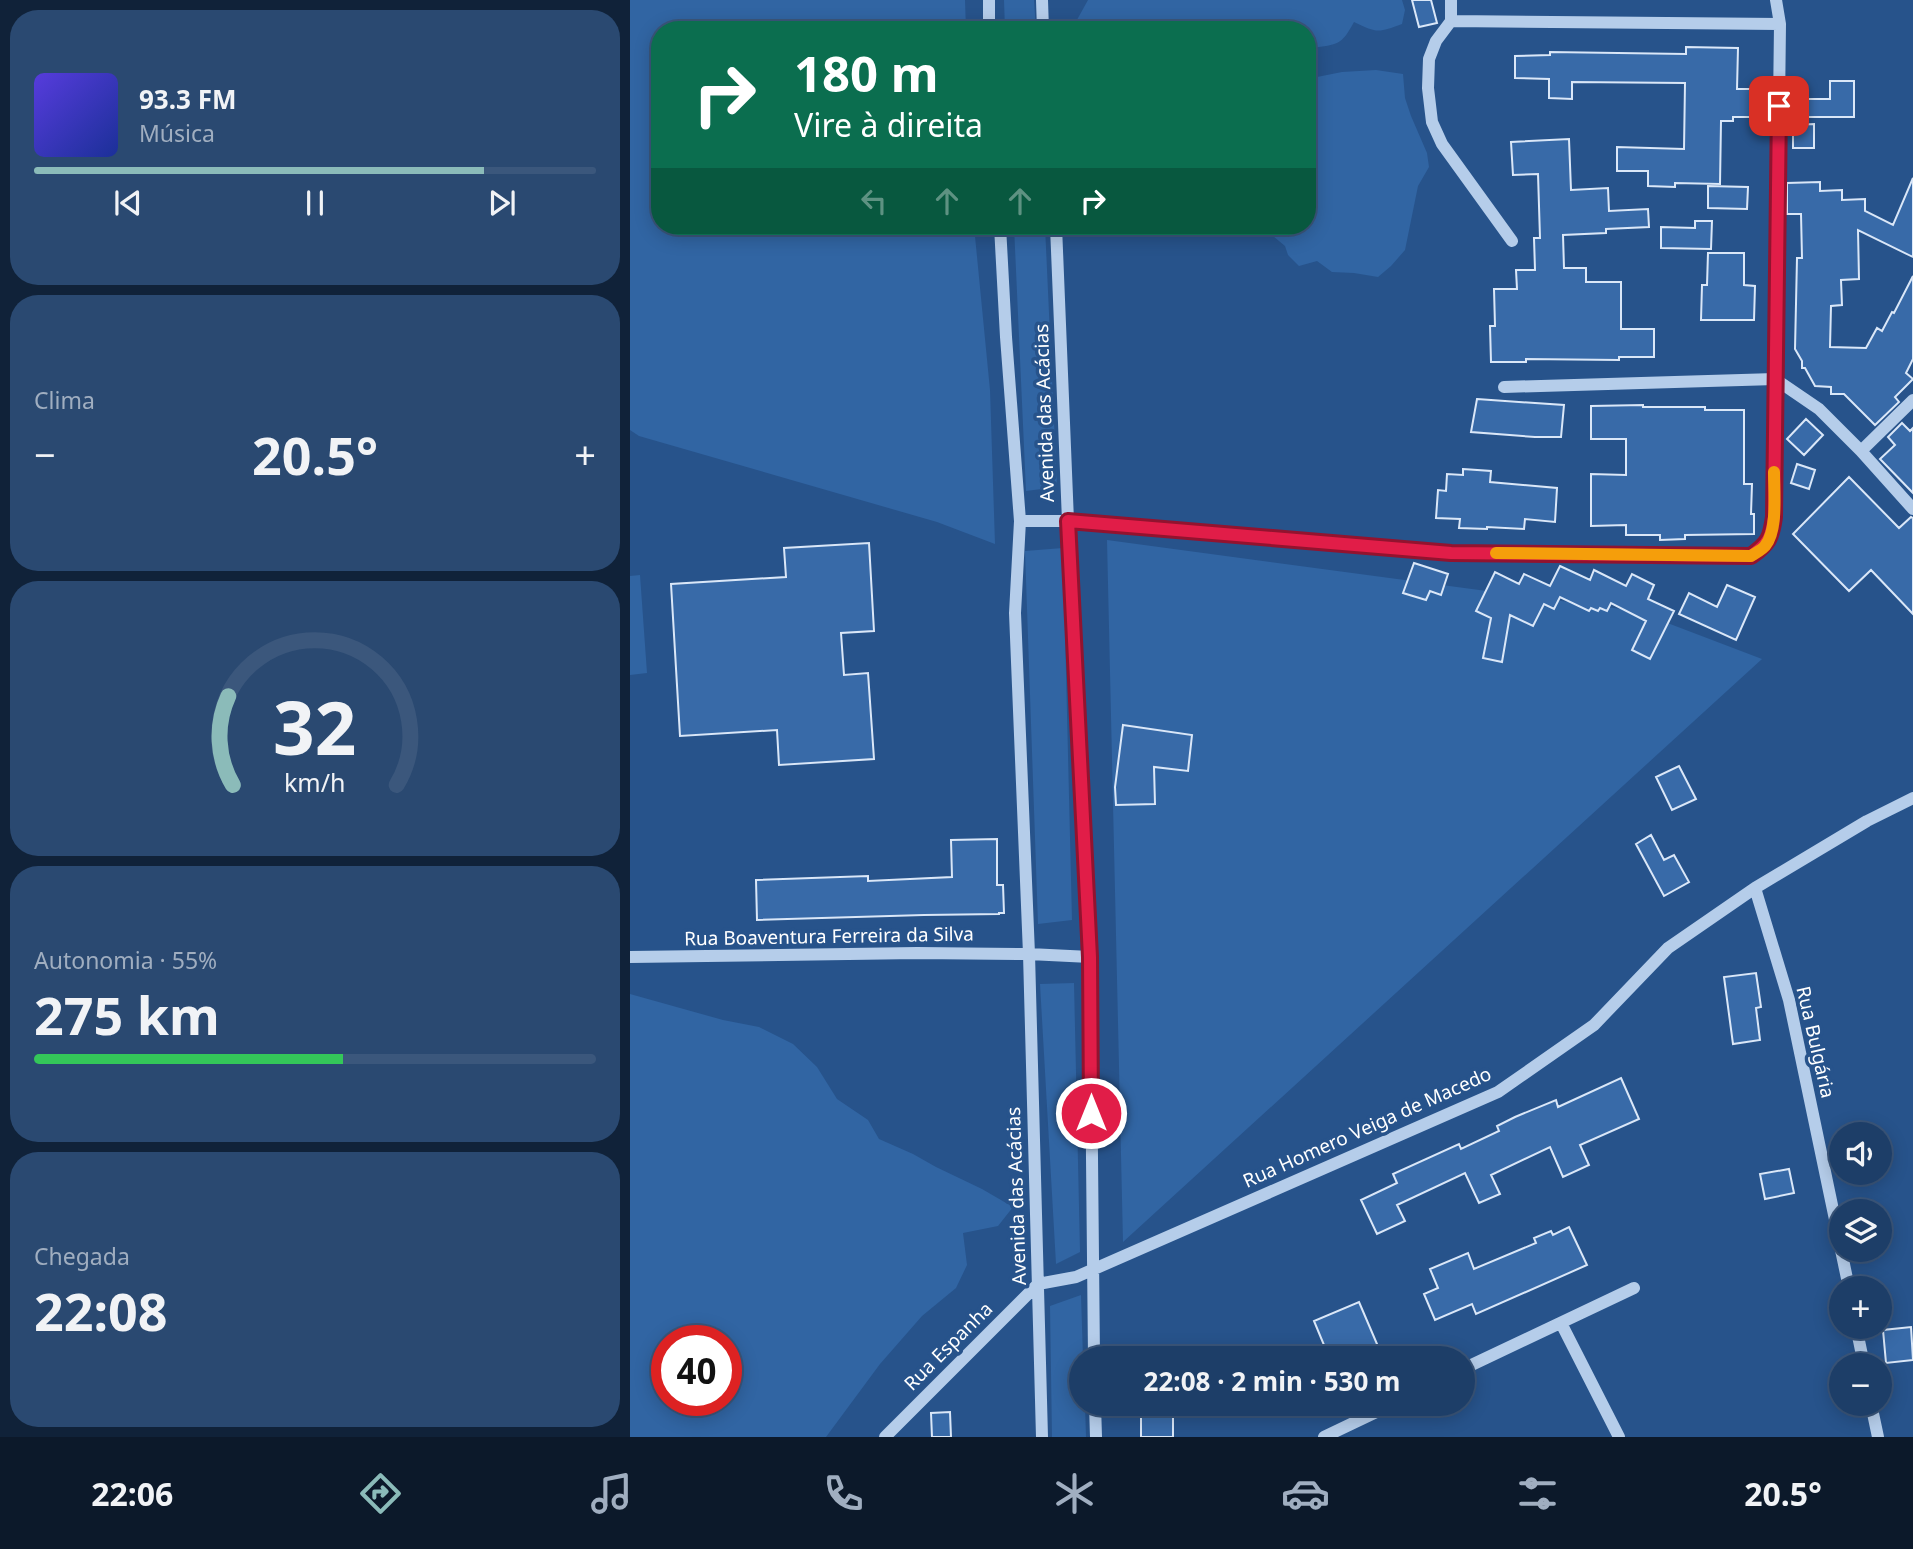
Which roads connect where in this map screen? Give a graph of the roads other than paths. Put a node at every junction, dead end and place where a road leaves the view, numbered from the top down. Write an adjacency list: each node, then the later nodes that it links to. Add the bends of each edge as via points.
1 (989, 0): 5 (street)
2 (1042, 0): 6 (street)
3 (1451, 0): 7 (street)
4 (1776, 0): 8 (street)
5 (989, 21)
6 (1043, 21)
7 (1451, 21): 8 (street); 11 (street, via 1429,59 1432,122 1442,144)
8 (1780, 24): 12 (street)
9 (1000, 235): 17 (street, Avenida das Acácias)
10 (1056, 235): 18 (street, Avenida das Acácias)
11 (1512, 241)
12 (1775, 379): 13 (street); 15 (street, via 1819,409); 18 (street, via 1774,517 1765,546 1751,556 1451,553)
13 (1504, 387)
14 (1913, 400): 15 (street)
15 (1861, 451): 16 (street)
16 (1913, 509)
17 (1020, 521): 18 (street); 21 (street, Avenida das Acácias, via 1015,613)
18 (1068, 521): 23 (street, Avenida das Acácias)
19 (1913, 798): 20 (street, Rua Homero Veiga de Macedo)
20 (1755, 888): 24 (street, Rua Bulgária, via 1788,1000); 25 (street, Rua Homero Veiga de Macedo, via 1668,948 1594,1025 1499,1092)
21 (1029, 954): 22 (street, Rua Boaventura Ferreira da Silva); 23 (street); 26 (street, Avenida das Acácias)
22 (630, 957)
23 (1090, 957): 25 (street, Avenida das Acácias)
24 (1830, 1199)
25 (1092, 1270): 26 (street); 29 (street, Avenida das Acácias)
26 (1038, 1284): 34 (street, Rua Espanha); 35 (street, Avenida das Acácias)
27 (1633, 1288): 28 (street)
28 (1561, 1323): 30 (street); 38 (street)
29 (1094, 1346)
30 (1475, 1364)
31 (1095, 1416): 36 (street)
32 (1368, 1416): 37 (street)
33 (1874, 1416): 39 (street)
34 (885, 1437)
35 (1042, 1437)
36 (1096, 1437)
37 (1324, 1437)
38 (1619, 1437)
39 (1878, 1437)

